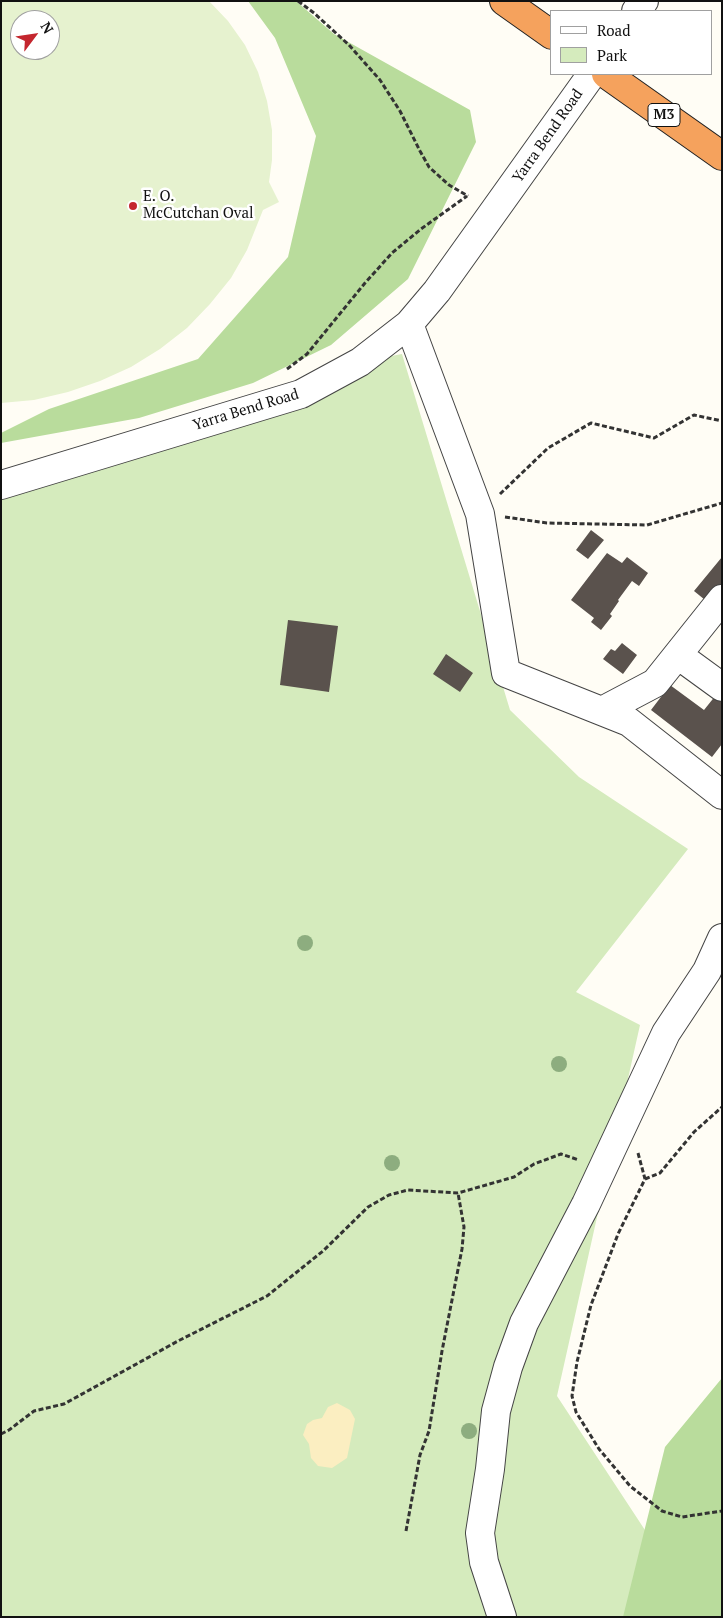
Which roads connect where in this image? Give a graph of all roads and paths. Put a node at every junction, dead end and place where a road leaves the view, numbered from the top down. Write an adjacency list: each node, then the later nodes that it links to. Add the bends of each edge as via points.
1 (298, 1): 7 (path, via 349,46 380,80 429,167)
2 (504, 1): 3 (highway)
3 (550, 34)
4 (591, 75): 8 (street, Yarra Bend Road)
5 (607, 75): 6 (highway, M3)
6 (722, 156)
7 (467, 196): 8 (path); 10 (path, via 392,253 307,354)
8 (500, 203): 9 (street, Yarra Bend Road, via 437,291)
9 (409, 324): 12 (street, Yarra Bend Road, via 360,362 301,394); 14 (street)
10 (281, 372)
11 (722, 421): 14 (path, via 694,415 654,438 591,423 548,448)
12 (1, 486)
13 (722, 503): 14 (path, via 647,525 548,523)
14 (480, 514): 18 (street, via 506,673)
15 (722, 600): 16 (street)
16 (678, 655): 17 (street); 18 (street, via 656,683)
17 (722, 687)
18 (602, 711): 19 (street, via 629,722)
19 (722, 795)
20 (722, 938): 22 (street, via 707,971 666,1033)
21 (722, 1107): 24 (path, via 694,1132 660,1173)
22 (626, 1120): 23 (street); 24 (path)
23 (601, 1171): 25 (path, via 561,1154 534,1164 514,1177); 29 (street, via 524,1323 496,1411 480,1533 484,1562)
24 (645, 1179): 27 (path, via 618,1234 591,1305 576,1362 572,1396 576,1412 599,1449 630,1486 662,1511 682,1517)
25 (458, 1193): 26 (path, via 408,1190 368,1207 323,1251 267,1296 64,1404 34,1411); 28 (path, via 464,1227 462,1249 429,1431 420,1455)
26 (1, 1434)
27 (722, 1511)
28 (406, 1531)
29 (502, 1617)

